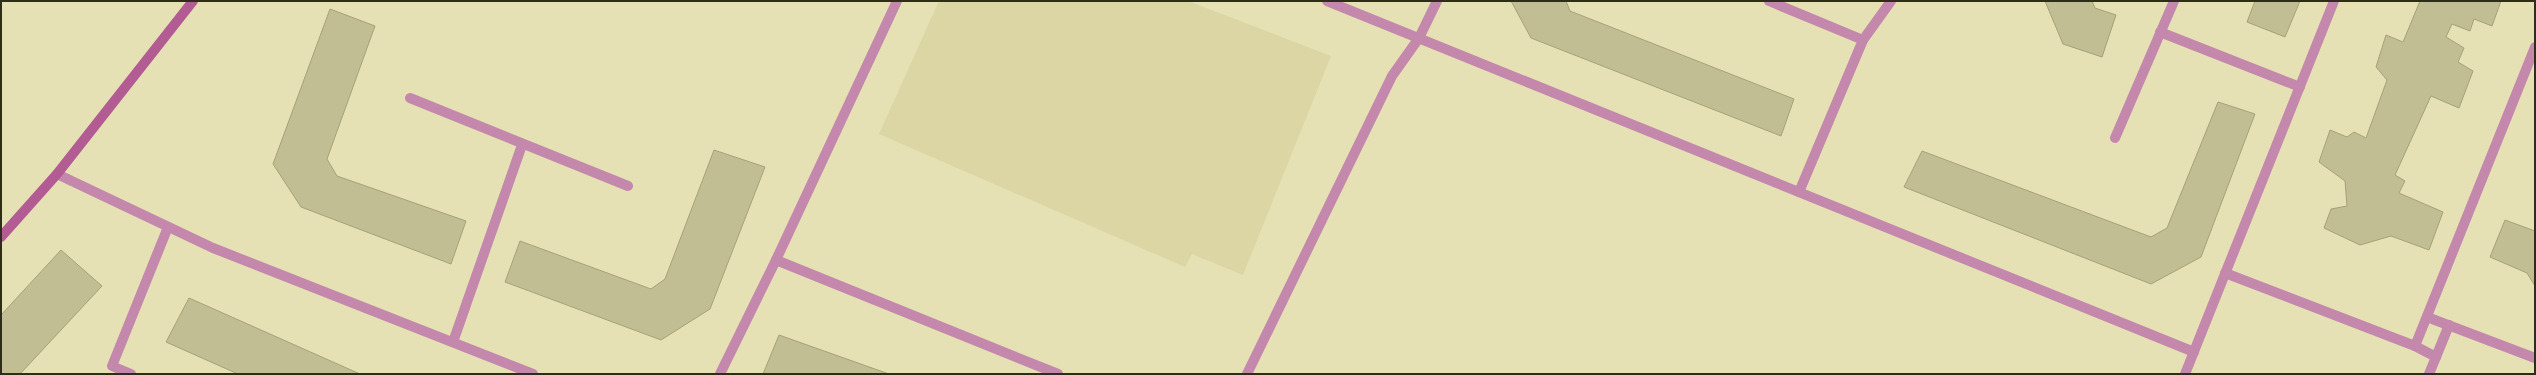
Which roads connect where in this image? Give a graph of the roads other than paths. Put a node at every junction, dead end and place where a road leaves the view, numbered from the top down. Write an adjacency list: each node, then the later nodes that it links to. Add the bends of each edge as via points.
1 (193, 1): 17 (main road)
2 (897, 1): 22 (street)
3 (1327, 1): 10 (street)
4 (1437, 1): 10 (street)
5 (1769, 1): 11 (street)
6 (1891, 1): 11 (street)
7 (2174, 1): 9 (street)
8 (2334, 1): 13 (street)
9 (2160, 32): 13 (street); 15 (street)
10 (1420, 38): 19 (street); 35 (street, via 1392,76)
11 (1863, 40): 19 (street)
12 (2535, 47): 24 (street)
13 (2300, 87): 23 (street)
14 (410, 98): 16 (street)
15 (2115, 138)
16 (522, 145): 18 (street); 26 (street)
17 (57, 174): 20 (street); 21 (main road)
18 (628, 186)
19 (1800, 192): 28 (street)
20 (168, 227): 26 (street, via 213,248); 31 (street, via 112,366)
21 (1, 237)
22 (776, 260): 33 (street); 34 (street)
23 (2225, 273): 27 (street); 28 (street)
24 (2427, 317): 25 (street); 27 (street)
25 (2449, 325): 29 (street); 30 (street)
26 (453, 342): 32 (street)
27 (2415, 346): 29 (street)
28 (2194, 352): 36 (street)
29 (2436, 358): 37 (street)
30 (2535, 358)
31 (130, 374)
32 (533, 374)
33 (720, 374)
34 (1058, 374)
35 (1247, 374)
36 (2185, 374)
37 (2429, 374)

